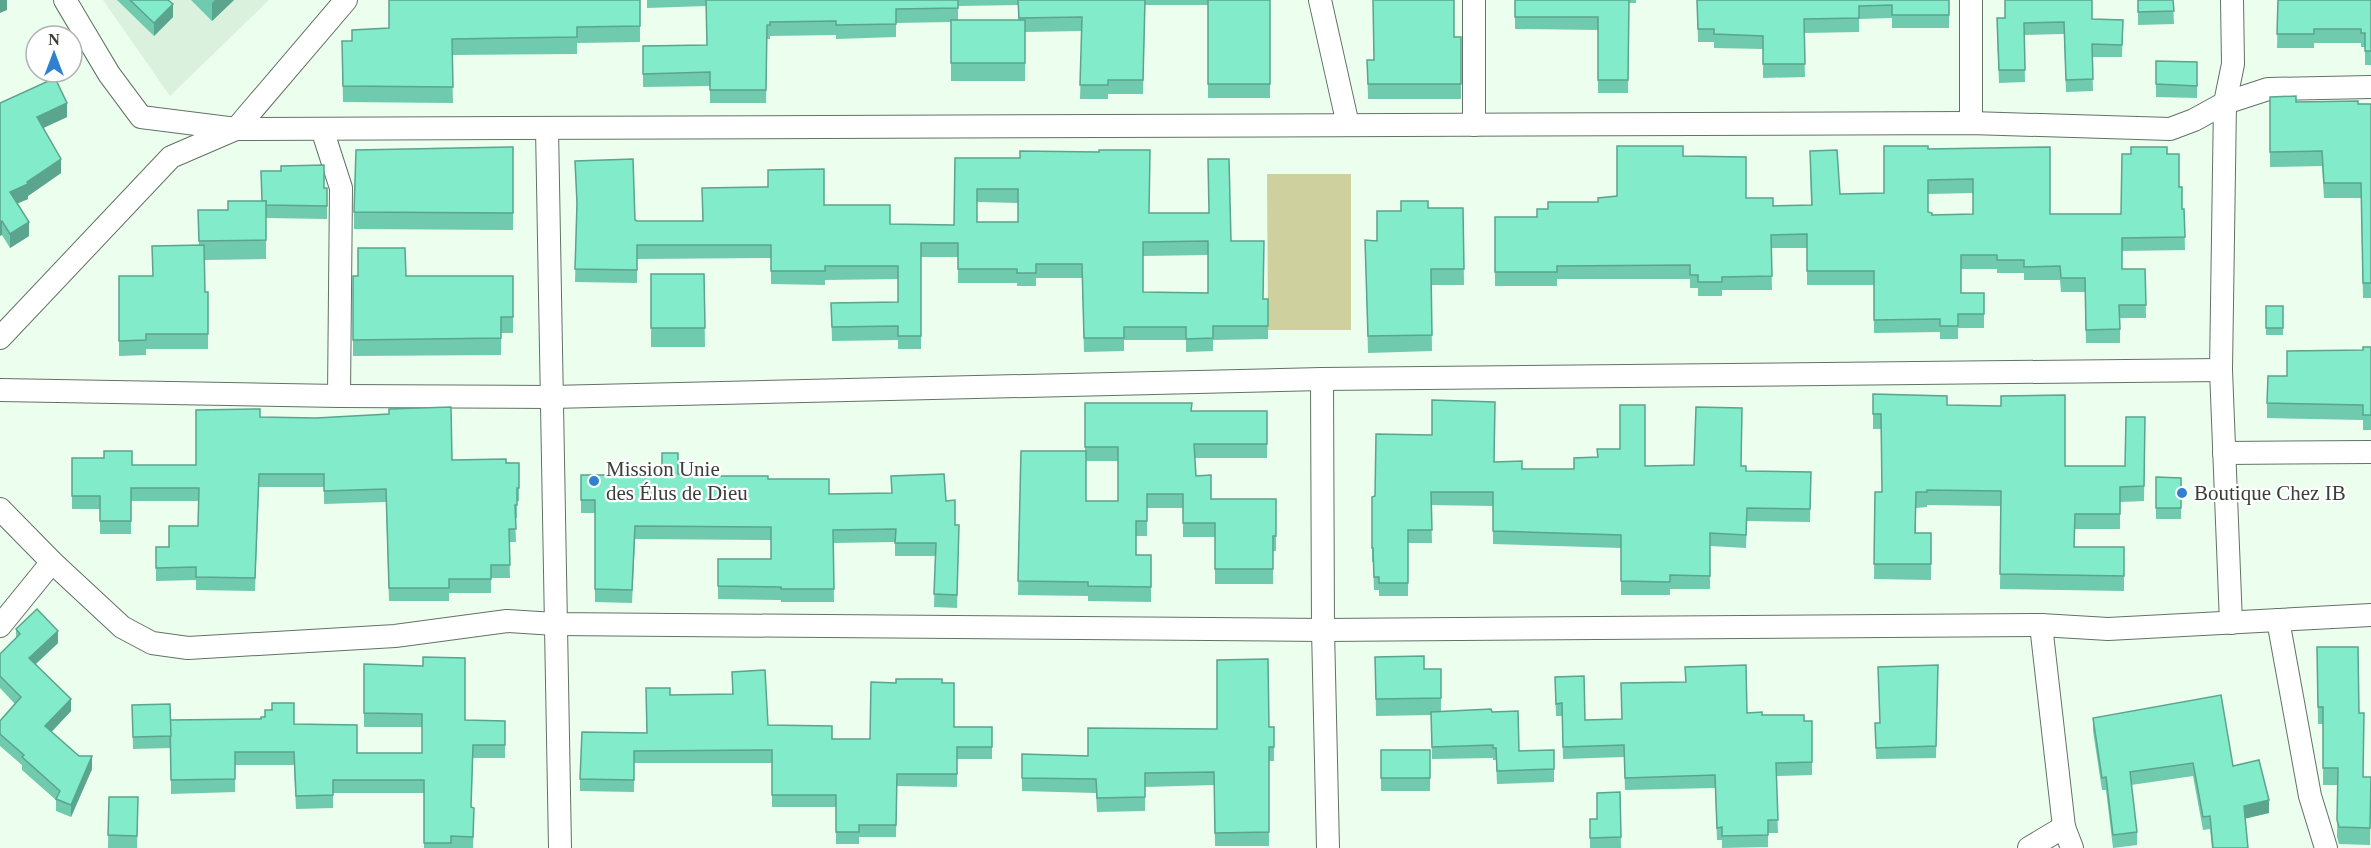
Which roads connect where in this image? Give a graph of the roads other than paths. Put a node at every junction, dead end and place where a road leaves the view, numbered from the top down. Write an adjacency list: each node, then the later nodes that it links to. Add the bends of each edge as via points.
1 (65, 0): 13 (street, via 109,74 141,117)
2 (346, 0): 13 (street)
3 (1320, 0): 10 (street)
4 (1474, 0): 11 (street)
5 (1971, 0): 9 (street)
6 (2232, 0): 8 (street, via 2233,64)
7 (2371, 87): 8 (street, via 2268,90)
8 (2225, 104): 9 (street, via 2170,129); 16 (street)
9 (1971, 123): 11 (street)
10 (1348, 125): 11 (street); 12 (street)
11 (1474, 125)
12 (547, 128): 14 (street); 20 (street)
13 (236, 129): 14 (street); 15 (street, via 171,157)
14 (322, 129): 19 (street, via 341,188)
15 (0, 337)
16 (2221, 370): 17 (street); 22 (street)
17 (1322, 379): 20 (street); 31 (street)
18 (0, 390): 19 (street)
19 (339, 396): 20 (street)
20 (551, 397): 28 (street)
21 (2371, 452): 22 (street)
22 (2224, 453): 27 (street)
23 (0, 509): 24 (street)
24 (52, 562): 28 (street, via 122,627 152,643 188,648 395,636 507,621); 30 (street)
25 (2371, 615): 26 (street)
26 (2278, 621): 27 (street); 36 (street, via 2310,796)
27 (2231, 623): 29 (street, via 2108,629)
28 (555, 624): 31 (street); 33 (street)
29 (2041, 625): 31 (street); 32 (street)
30 (0, 626)
31 (1323, 630): 34 (street)
32 (2068, 838): 35 (street)
33 (560, 848)
34 (1328, 848)
35 (2029, 848)
36 (2326, 848)

